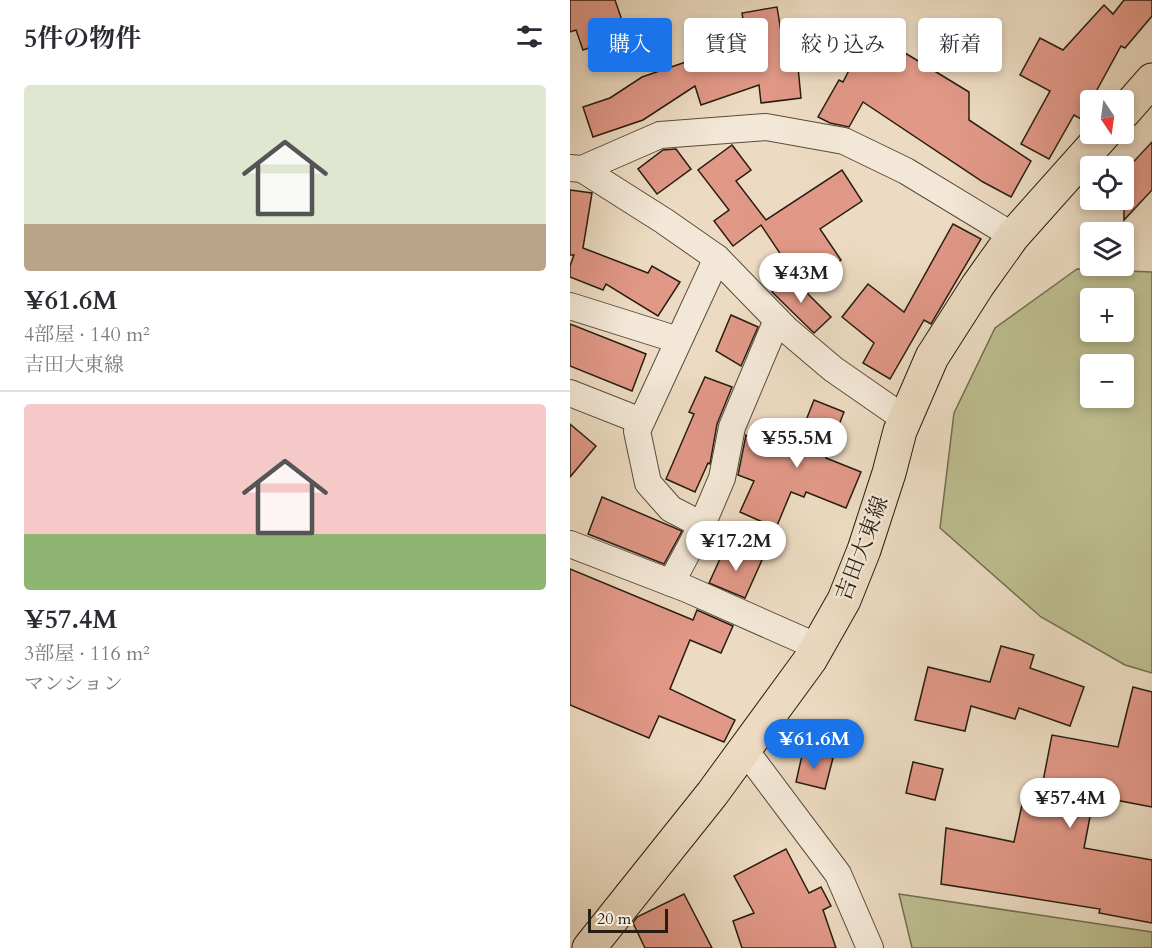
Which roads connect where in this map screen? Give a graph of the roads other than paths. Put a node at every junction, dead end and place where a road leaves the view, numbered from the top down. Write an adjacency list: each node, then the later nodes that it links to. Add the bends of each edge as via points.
1 (1152, 80): 2 (main road)
2 (1134, 101)
3 (1095, 144): 5 (main road, 吉田大東線)
4 (576, 169): 5 (street, via 660,135 766,127 844,141 906,171); 6 (street)
5 (1013, 236): 11 (main road, 吉田大東線, via 932,357)
6 (717, 258): 8 (street); 9 (street)
7 (570, 306): 9 (street)
8 (777, 320): 11 (street, via 833,369); 13 (street, via 732,427 722,478)
9 (678, 340): 12 (street)
10 (570, 393): 12 (street)
11 (906, 419): 16 (main road, 吉田大東線, via 864,550 844,600)
12 (641, 421): 13 (street, via 637,431 648,483 671,509)
13 (702, 525): 15 (street)
14 (570, 544): 15 (street)
15 (671, 583): 16 (street)
16 (818, 647): 17 (main road, 吉田大東線)
17 (745, 750): 18 (main road, 吉田大東線); 19 (street, via 838,874)
18 (589, 948)
19 (870, 948)

